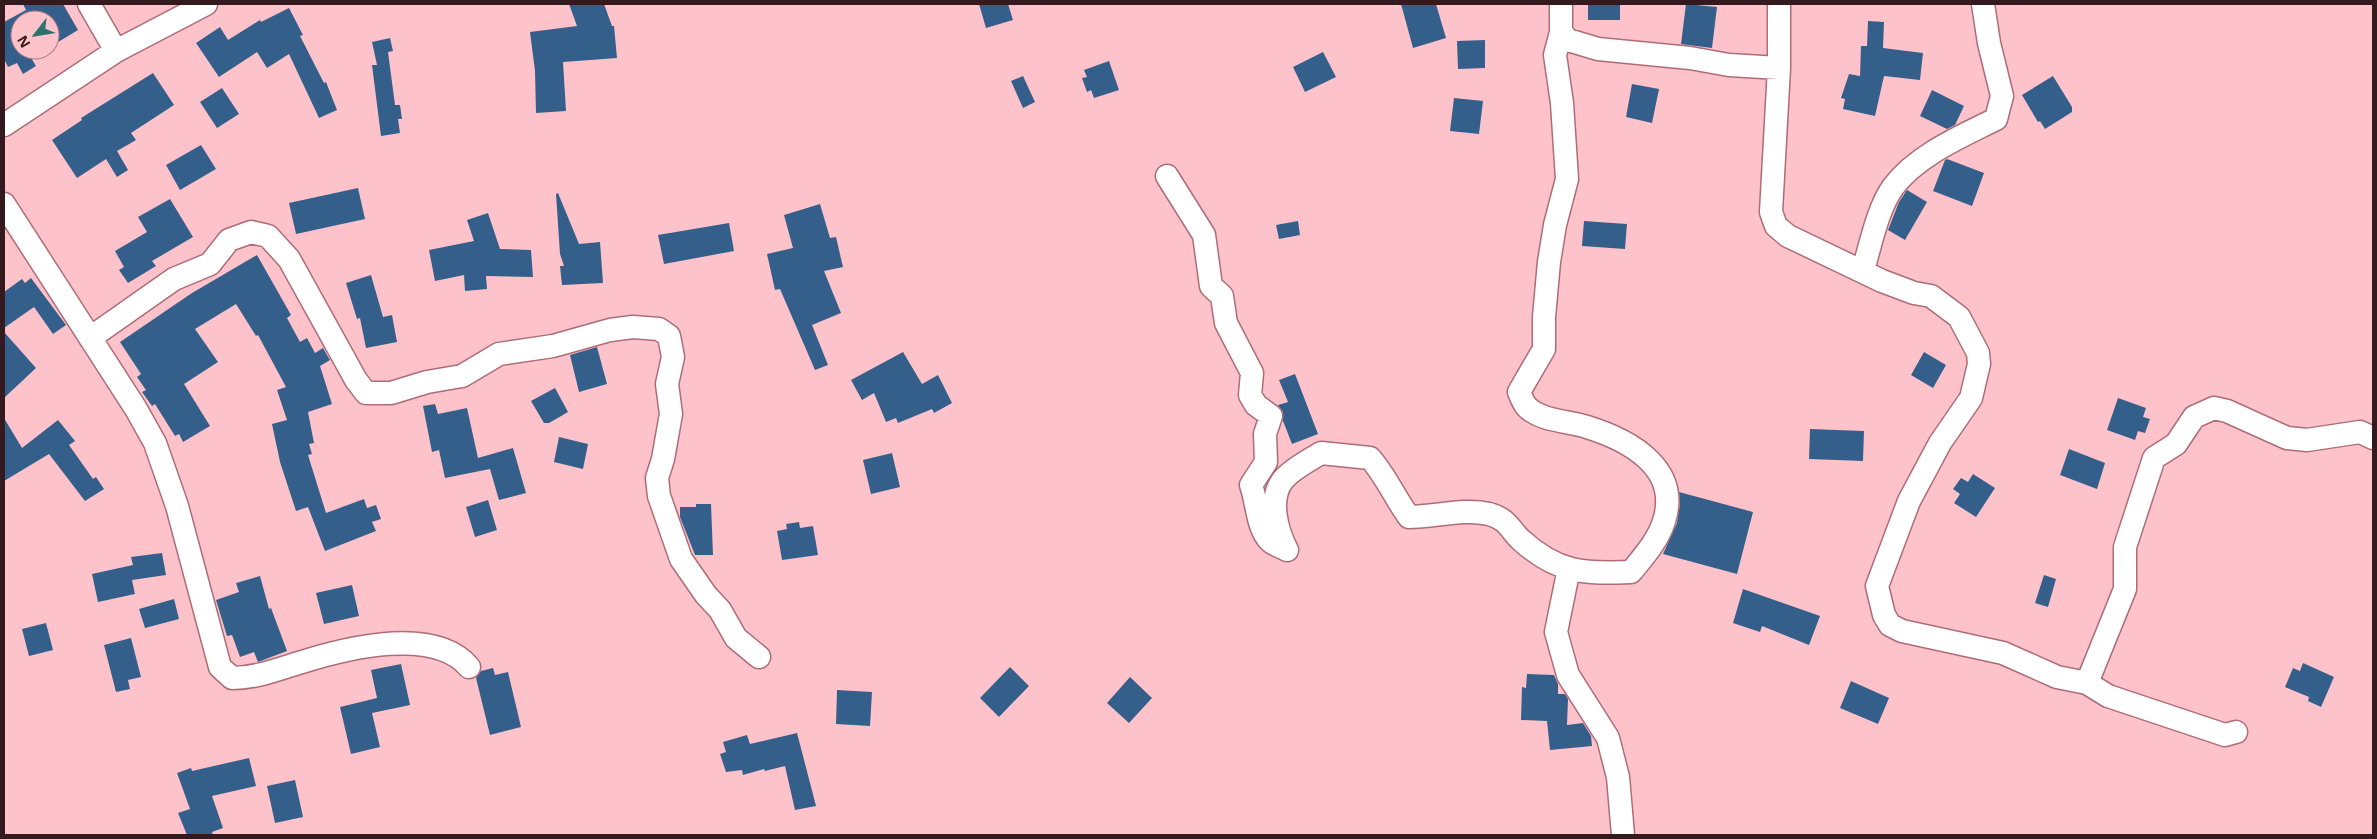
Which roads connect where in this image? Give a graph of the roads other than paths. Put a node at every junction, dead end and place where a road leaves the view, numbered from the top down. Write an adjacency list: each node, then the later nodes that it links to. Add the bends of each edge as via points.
1 (89, 4): 7 (street)
2 (206, 4): 7 (street)
3 (1561, 4): 6 (street)
4 (1779, 4): 8 (street)
5 (1983, 4): 12 (street, via 2002,96 1996,119 1911,167 1893,187)
6 (1561, 32): 8 (street, via 1568,40 1598,49); 15 (street, via 1555,55 1567,179 1549,262 1544,349 1519,392 1527,407 1540,415 1588,427 1641,451 1661,473 1667,497 1664,520 1652,545 1631,572 1594,573)
7 (116, 51): 9 (street)
8 (1779, 68): 12 (street, via 1771,212 1776,226 1788,236)
9 (4, 125)
10 (1167, 176): 15 (street, via 1204,235 1211,286 1222,296 1226,323 1252,373 1250,395 1256,405 1271,416 1265,434 1266,462 1251,485 1257,502 1258,520 1269,540 1287,550 1275,506 1284,479 1322,453 1328,453 1370,458 1409,517 1468,512 1491,514 1511,525 1519,539 1554,565)
11 (4, 204): 13 (street)
12 (1863, 270): 18 (street, via 1882,281 1931,296 1959,317 1978,353 1980,364 1971,398 1940,442 1906,510 1877,586 1884,615 1890,625 1902,631 2004,652 2057,677)
13 (90, 338): 16 (street, via 174,280 210,264 229,240 251,232 268,236 290,259 356,380 366,392 391,393 462,376 499,354 553,346 610,330 632,327 659,329 669,336 674,357 667,384 671,414 657,478 659,496 681,559 720,610 736,638); 17 (street, via 155,443 176,506 220,667 232,678 260,676 303,661 370,646 419,642 444,649)
14 (2373, 438): 18 (street, via 2360,432 2307,440 2287,438 2214,408 2194,417 2176,444 2154,458 2125,547 2125,589)
15 (1569, 568): 20 (street, via 1556,632 1568,674 1608,738 1618,777)
16 (759, 657)
17 (469, 667)
18 (2088, 683): 19 (street, via 2108,696 2225,735)
19 (2236, 732)
20 (1623, 835)

